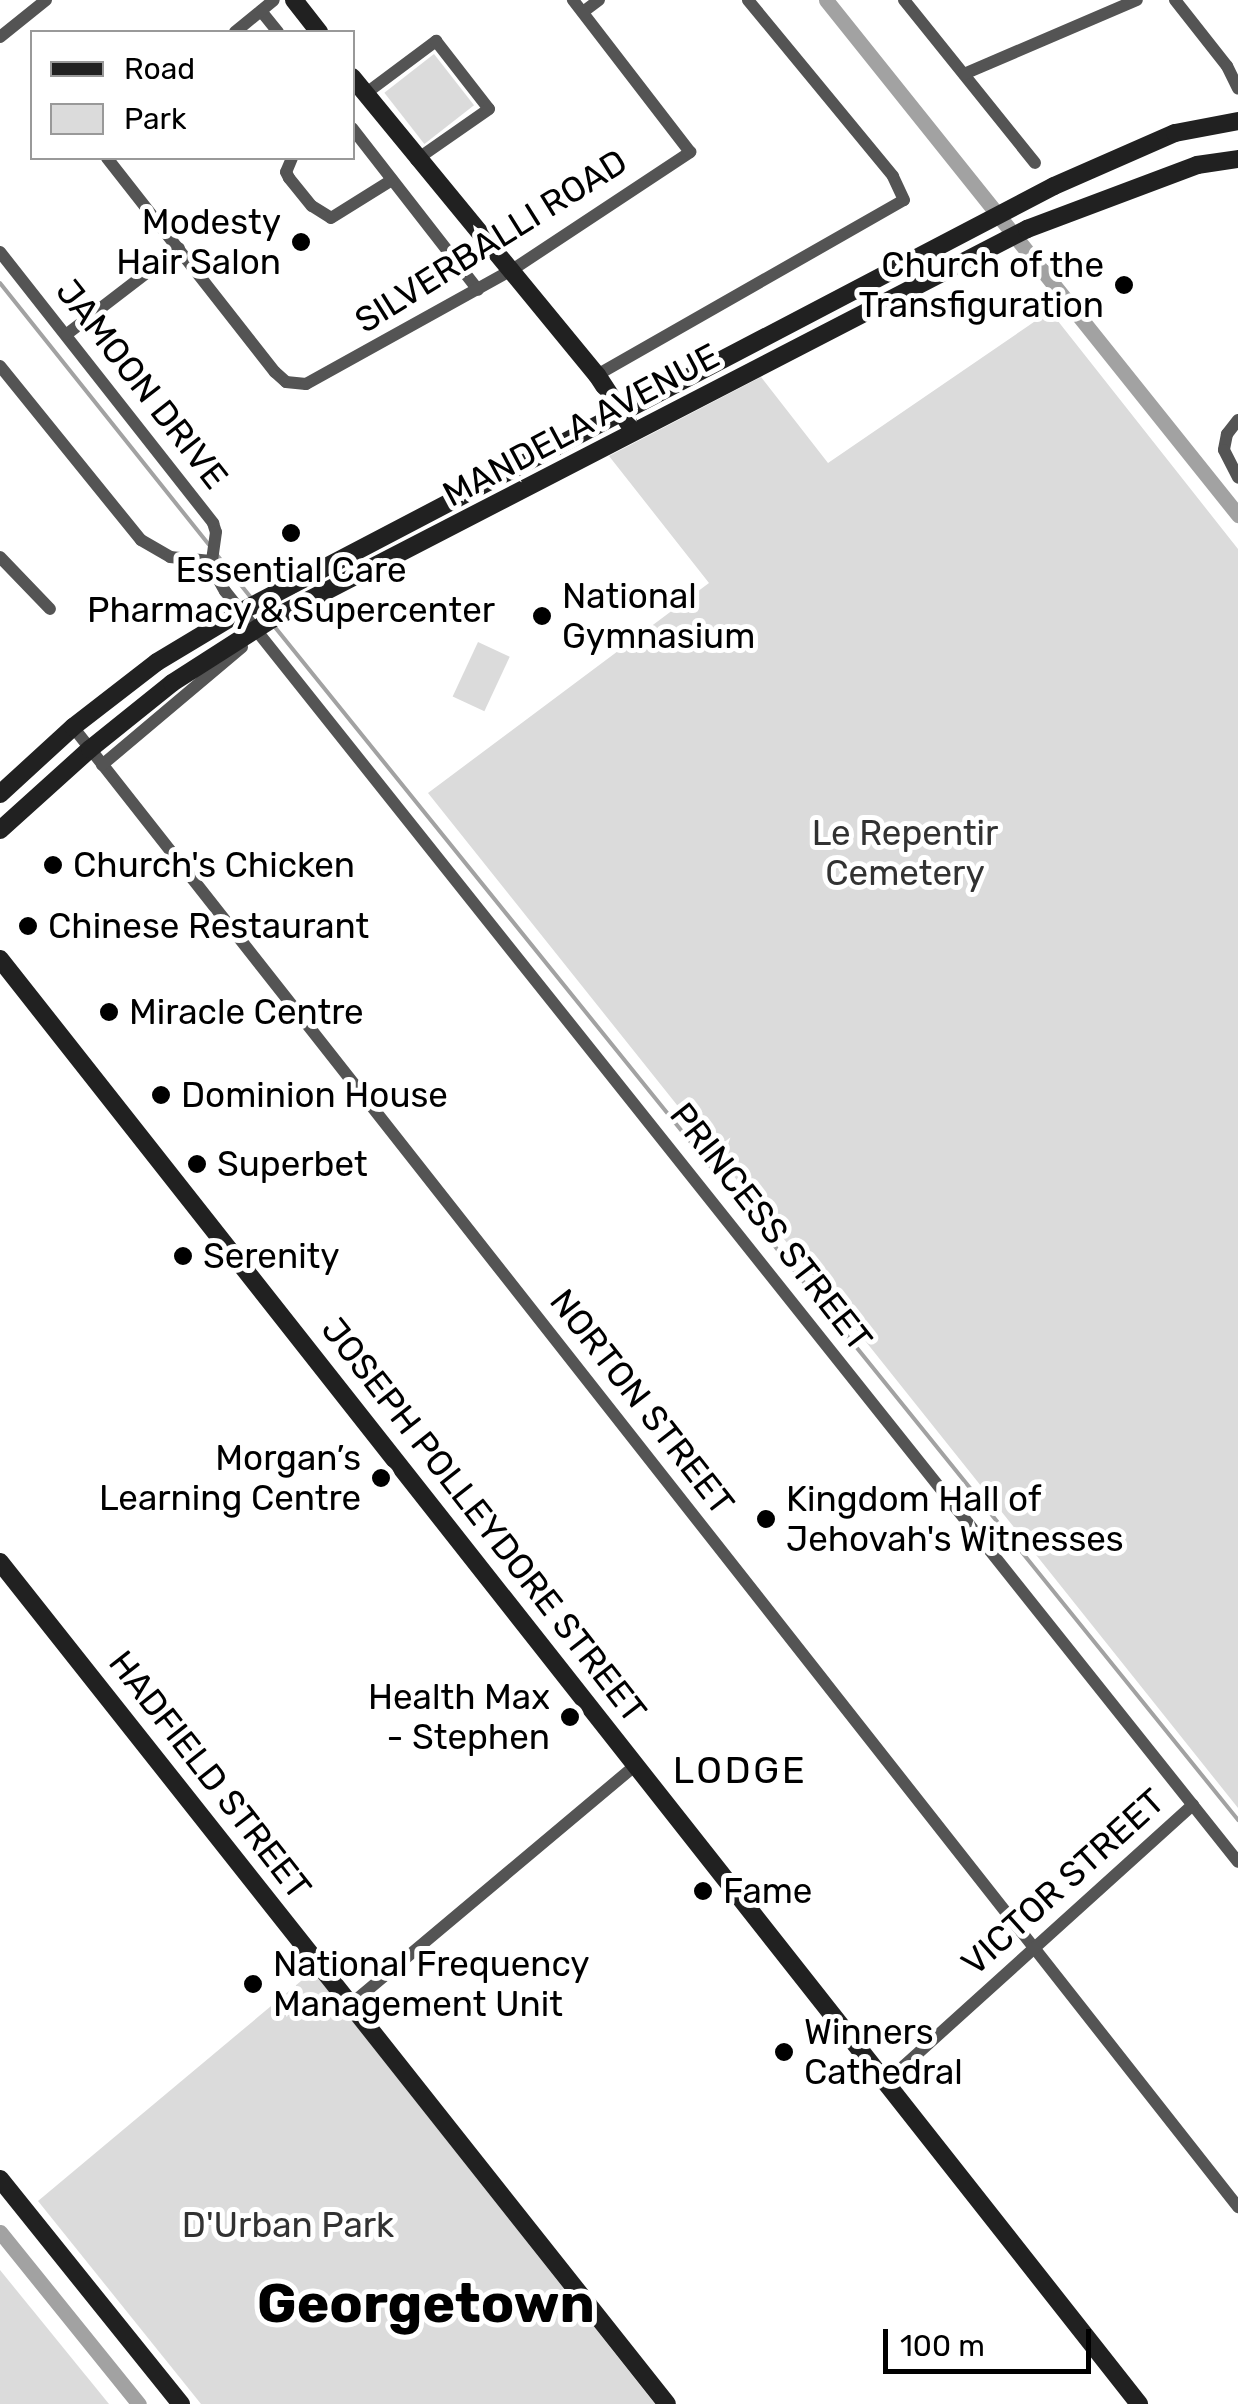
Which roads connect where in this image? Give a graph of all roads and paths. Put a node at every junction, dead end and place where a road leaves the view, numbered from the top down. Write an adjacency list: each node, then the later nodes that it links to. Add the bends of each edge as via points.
1 (46, 0): 15 (street)
2 (274, 0): 10 (street)
3 (294, 0): 14 (street)
4 (573, 0): 11 (street)
5 (599, 0): 11 (street)
6 (748, 0): 34 (street, via 892,176 904,200)
7 (904, 0): 16 (street)
8 (1137, 0): 16 (street)
9 (1174, 0): 18 (street)
10 (261, 11): 12 (street); 13 (street)
11 (583, 12): 30 (street, SILVERBALLI ROAD, via 690,152)
12 (237, 30)
13 (276, 30)
14 (316, 30)
15 (0, 37)
16 (964, 74): 26 (street)
17 (355, 81): 19 (street)
18 (1238, 88)
19 (366, 94): 25 (street); 25 (street, via 436,41 489,109)
20 (1238, 120): 35 (street, MANDELA AVENUE, via 1175,133 998,215)
21 (355, 132): 27 (street)
22 (1238, 159): 37 (street, MANDELA AVENUE, via 1197,164 1027,228)
23 (109, 160): 28 (street)
24 (291, 160): 27 (street, via 290,178 331,218)
25 (416, 160): 30 (street)
26 (1035, 163)
27 (392, 180): 31 (street)
28 (179, 248): 31 (street, SILVERBALLI ROAD, via 286,382 321,378); 32 (street)
29 (0, 252): 32 (street, JAMOON DRIVE)
30 (512, 270): 31 (street, SILVERBALLI ROAD); 34 (street)
31 (478, 290)
32 (67, 334): 40 (street, JAMOON DRIVE, via 216,532)
33 (0, 366): 40 (street, via 141,540 170,558)
34 (597, 375): 35 (street)
35 (624, 414): 37 (street); 41 (street, MANDELA AVENUE)
36 (1238, 420): 38 (street, via 1224,450)
37 (634, 432): 43 (street, MANDELA AVENUE)
38 (1238, 478)
39 (0, 557): 42 (street)
40 (211, 558): 41 (street, via 215,575)
41 (252, 606): 43 (street, PRINCESS STREET); 44 (street, MANDELA AVENUE, via 157,662)
42 (50, 610)
43 (263, 626): 45 (street, MANDELA AVENUE, via 172,683); 46 (street); 52 (street, PRINCESS STREET)
44 (73, 727): 45 (street, NORTON STREET); 47 (street, MANDELA AVENUE)
45 (90, 749): 46 (street, NORTON STREET); 48 (street, MANDELA AVENUE)
46 (102, 764): 54 (street, NORTON STREET)
47 (0, 794)
48 (0, 830)
49 (0, 959): 51 (street, JOSEPH POLLEYDORE STREET)
50 (0, 1562): 55 (street, HADFIELD STREET)
51 (636, 1765): 55 (street); 56 (street, JOSEPH POLLEYDORE STREET)
52 (1193, 1806): 53 (street, PRINCESS STREET); 54 (street, VICTOR STREET)
53 (1238, 1862)
54 (1034, 1948): 56 (street, VICTOR STREET); 58 (street, NORTON STREET)
55 (351, 2004): 60 (street, HADFIELD STREET)
56 (885, 2083): 61 (street, JOSEPH POLLEYDORE STREET)
57 (0, 2179): 59 (street)
58 (1238, 2207)
59 (181, 2404)
60 (668, 2404)
61 (1139, 2404)

